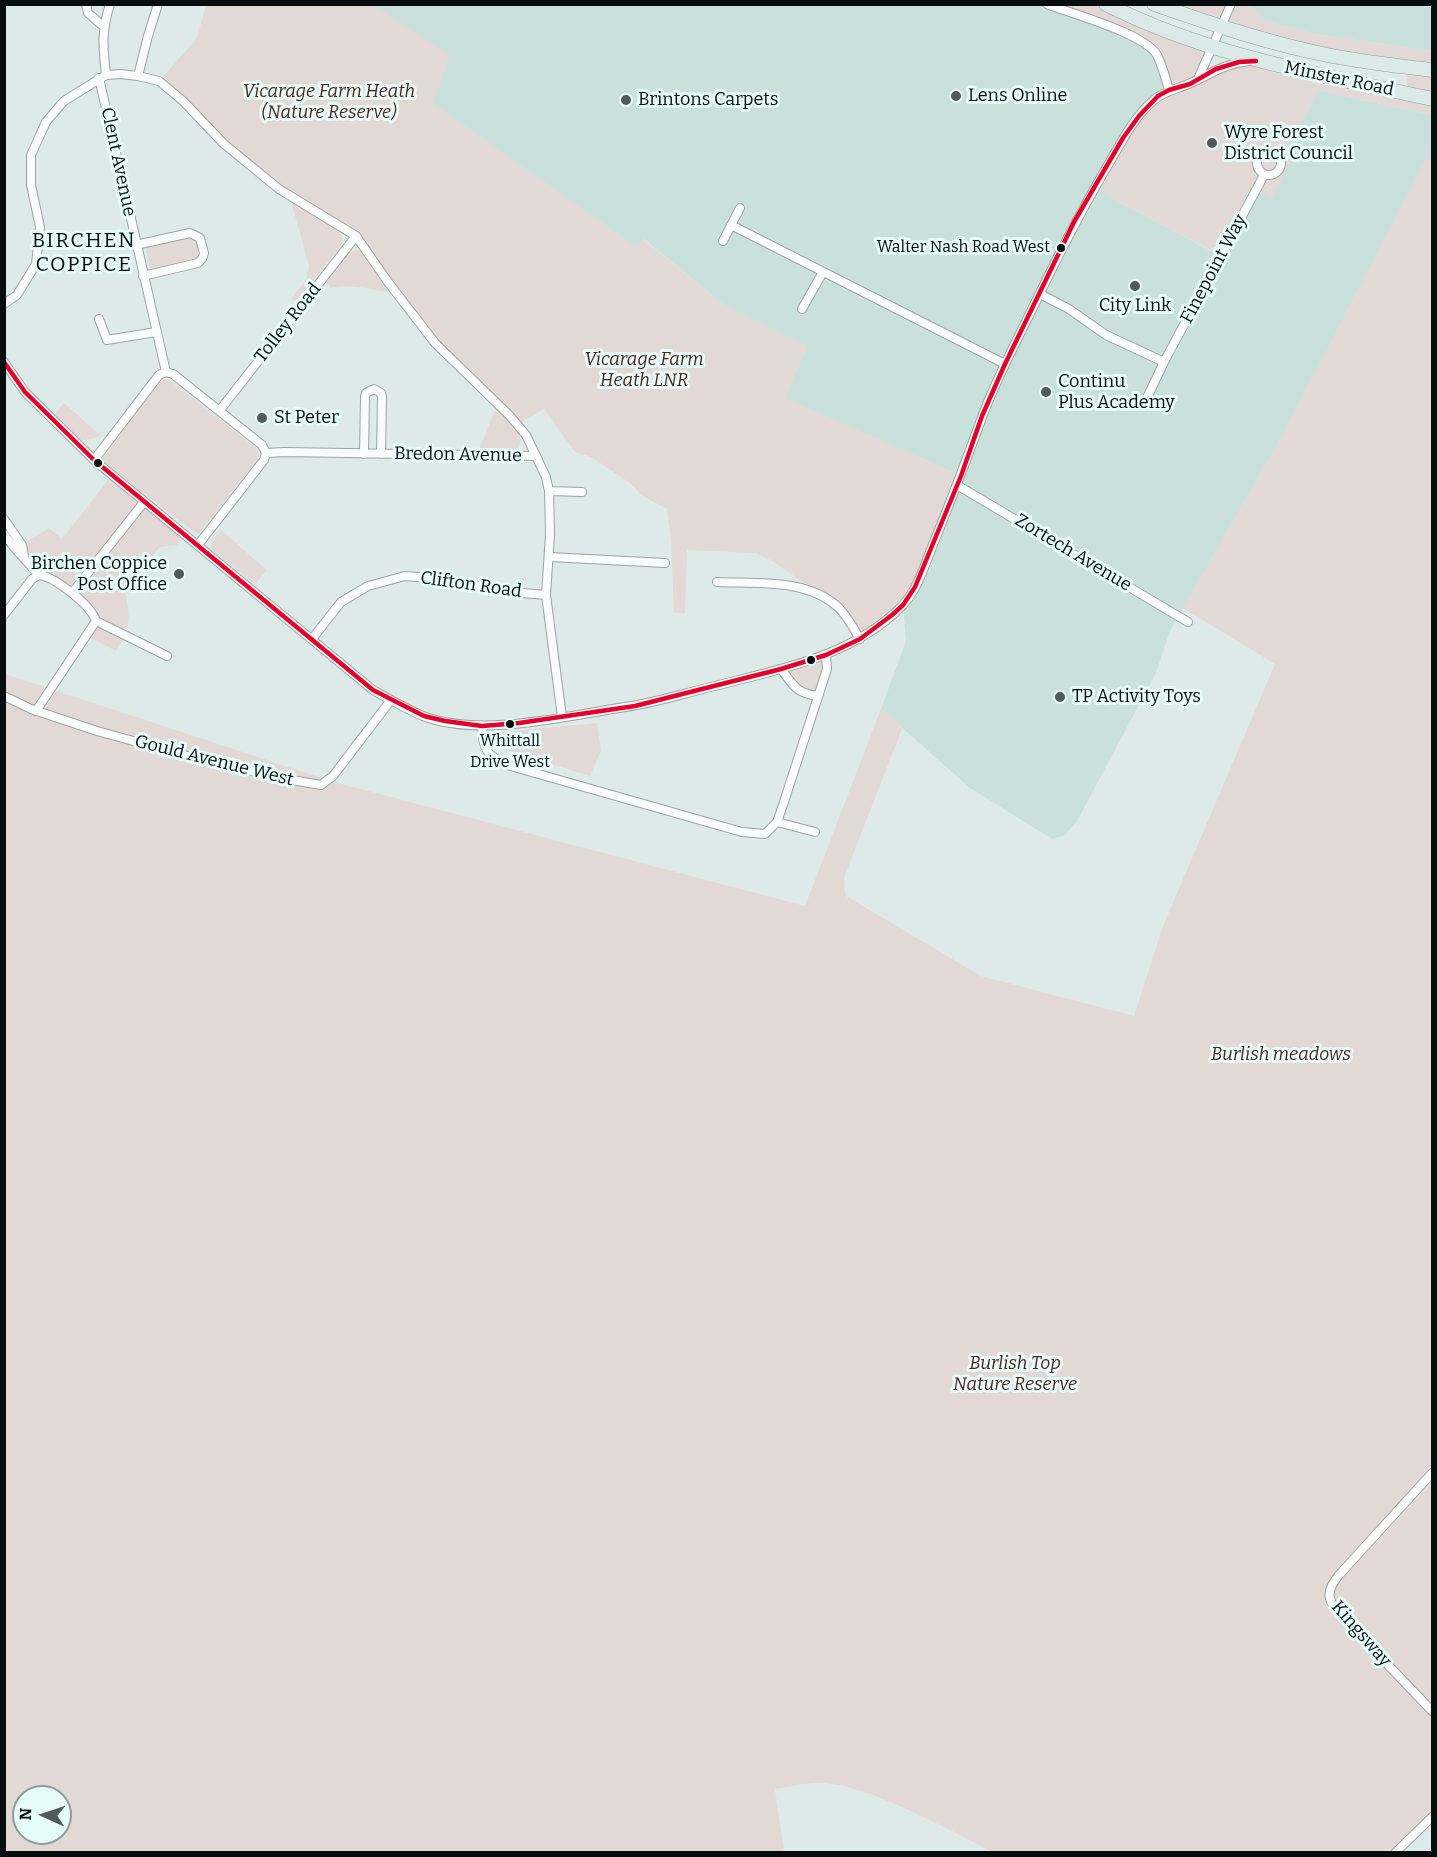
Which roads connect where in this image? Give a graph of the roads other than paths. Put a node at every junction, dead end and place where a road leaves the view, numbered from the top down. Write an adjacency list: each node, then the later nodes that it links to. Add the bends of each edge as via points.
1 (86, 4): 8 (street, via 88,13)
2 (110, 4): 8 (street, Clent Avenue)
3 (158, 4): 13 (street)
4 (1047, 4): 16 (street, via 1148,44 1156,54)
5 (1106, 4): 10 (main road, Minster Road)
6 (1154, 4): 9 (main road, Minster Road)
7 (1232, 4): 9 (street)
8 (103, 26): 14 (street, Clent Avenue)
9 (1220, 27): 10 (street); 12 (main road, Minster Road, via 1326,55)
10 (1212, 46): 11 (main road, Minster Road); 15 (street)
11 (1256, 61): 15 (street, via 1216,69); 17 (main road, Minster Road)
12 (1432, 70)
13 (138, 76): 14 (street); 21 (street, via 159,81 224,144 279,189)
14 (103, 77): 23 (street, Clent Avenue); 27 (street, via 64,101 46,122 31,155 31,185 40,227 36,264 17,295)
15 (1198, 80): 16 (street)
16 (1169, 90): 26 (street, via 1150,102 1123,138 1074,222)
17 (1432, 99)
18 (1264, 175): 32 (street, Finepoint Way)
19 (740, 208): 20 (street)
20 (731, 225): 22 (street); 24 (street)
21 (356, 236): 36 (street, Tolley Road); 40 (street, via 435,343 509,414)
22 (723, 241)
23 (136, 245): 25 (street, Clent Avenue); 25 (street, via 190,233 200,238 204,253 198,263)
24 (823, 272): 28 (street); 33 (street)
25 (143, 276): 30 (street, Clent Avenue)
26 (1040, 294): 32 (street, via 1106,335); 33 (street)
27 (4, 304)
28 (802, 309)
29 (99, 319): 30 (street, via 107,340)
30 (156, 332): 34 (street, Clent Avenue)
31 (4, 362): 41 (street, via 25,392)
32 (1164, 362): 35 (street, Finepoint Way)
33 (1005, 364): 42 (street)
34 (166, 372): 36 (street); 41 (street, via 159,375)
35 (1146, 400)
36 (220, 410): 37 (street)
37 (266, 453): 38 (street, Bredon Avenue); 48 (street)
38 (364, 454): 39 (street, Bredon Avenue); 39 (street, Bredon Avenue, via 365,397 374,389 382,397)
39 (381, 454): 40 (street, Bredon Avenue)
40 (536, 456): 43 (street)
41 (94, 460): 45 (street)
42 (957, 485): 58 (street, Zortech Avenue); 60 (street, via 915,587 892,615)
43 (549, 491): 44 (street); 50 (street)
44 (582, 492)
45 (144, 502): 48 (street); 54 (street)
46 (4, 519): 49 (street)
47 (4, 534): 49 (street)
48 (198, 545): 59 (street)
49 (24, 556): 52 (street)
50 (550, 557): 51 (street); 55 (street)
51 (665, 563)
52 (39, 576): 54 (street); 56 (street, via 32,579)
53 (717, 582): 60 (street, via 785,585 815,592 841,609)
54 (72, 593): 57 (street, via 94,614)
55 (546, 595): 59 (street, Clifton Road, via 405,576 368,586 341,602); 68 (street)
56 (4, 615)
57 (96, 621): 62 (street); 67 (street)
58 (1188, 622)
59 (312, 639): 66 (street, via 373,690)
60 (860, 639): 61 (street)
61 (826, 655): 63 (street); 65 (street, via 827,669)
62 (167, 656)
63 (781, 669): 65 (street, via 795,689); 68 (street, via 635,706)
64 (4, 696): 67 (street, Gould Avenue West)
65 (818, 696): 70 (street)
66 (391, 700): 67 (street, Gould Avenue West, via 333,776 321,785 188,756); 69 (street, via 424,716)
67 (36, 711)
68 (562, 717): 69 (street)
69 (482, 726): 70 (street, via 488,754 507,765 742,832 765,834)
70 (777, 822): 71 (street)
71 (815, 832)
72 (1432, 1473): 73 (street, Kingsway, via 1339,1575 1329,1595 1334,1608)
73 (1432, 1712)
74 (1432, 1817): 75 (street)
75 (1396, 1852)

